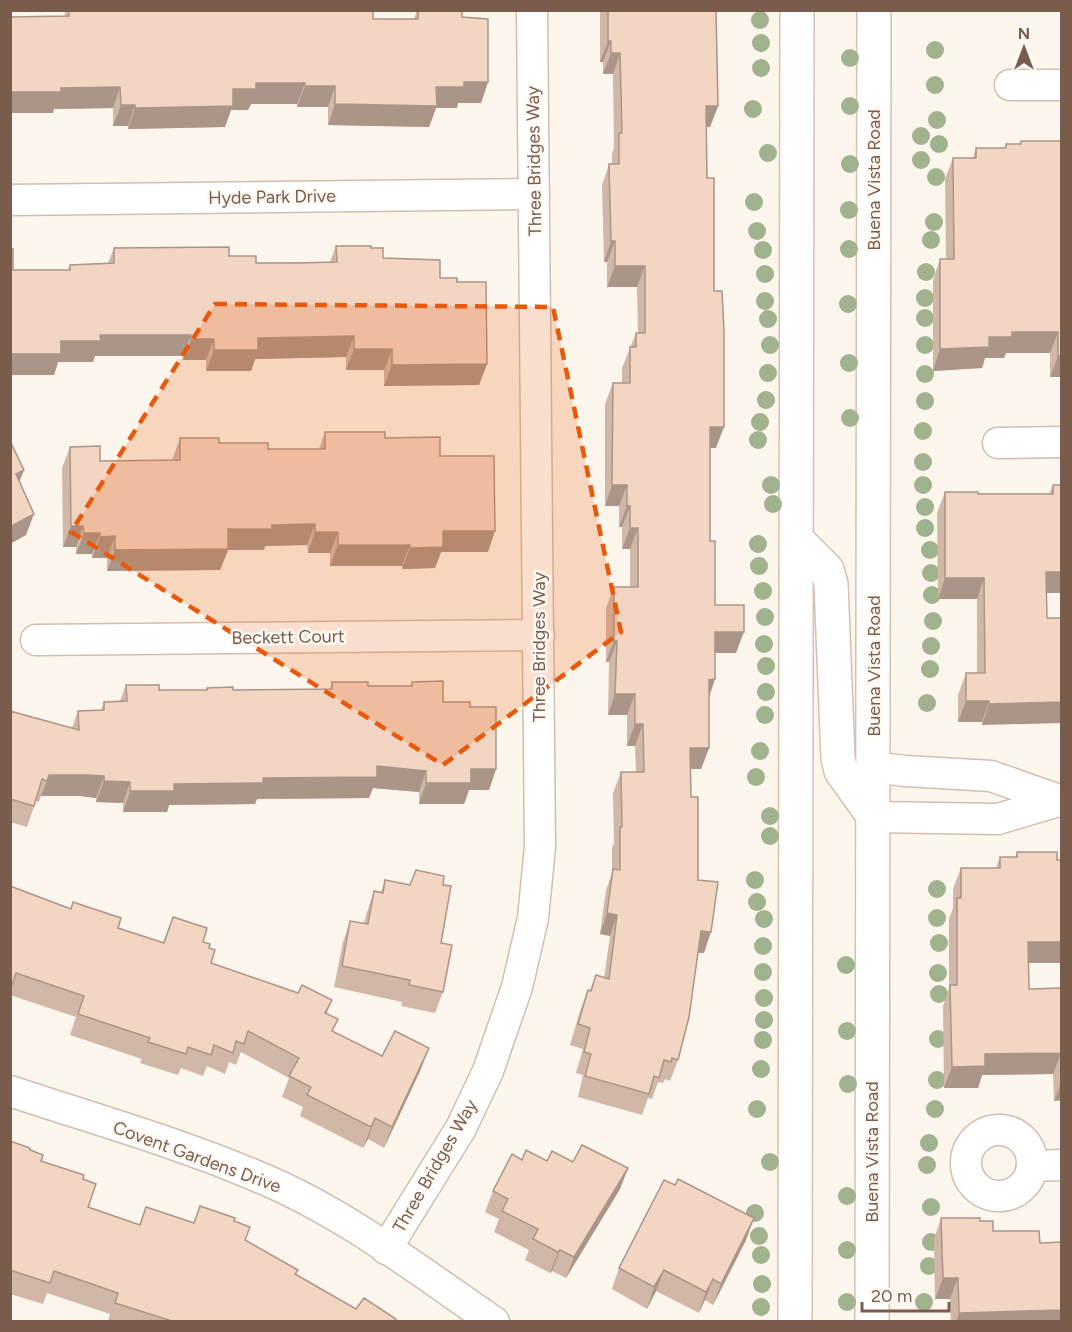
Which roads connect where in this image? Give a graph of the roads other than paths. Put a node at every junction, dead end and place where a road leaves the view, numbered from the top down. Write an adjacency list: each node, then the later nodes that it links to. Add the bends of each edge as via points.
1 (532, 10): 6 (street, Three Bridges Way)
2 (797, 10): 10 (main road)
3 (874, 10): 13 (main road, Buena Vista Road)
4 (1010, 85): 5 (street)
5 (1062, 85)
6 (534, 194): 7 (street, Hyde Park Drive); 11 (street, Three Bridges Way)
7 (10, 200)
8 (1062, 442): 9 (street)
9 (998, 443)
10 (797, 540): 16 (main road, via 827,570 831,584 838,758 841,771); 23 (main road)
11 (539, 635): 12 (street, Beckett Court); 21 (street, Three Bridges Way, via 540,847 532,918 517,987 488,1071 461,1128)
12 (36, 640)
13 (874, 767): 14 (street); 16 (main road, Buena Vista Road)
14 (966, 775): 15 (street, via 991,776); 17 (street)
15 (1060, 800): 17 (street, via 998,819)
16 (874, 817): 17 (street); 24 (main road, Buena Vista Road)
17 (965, 818)
18 (10, 1092): 21 (street, Covent Gardens Drive, via 262,1178 322,1208)
19 (1062, 1165): 20 (street)
20 (1032, 1166)
21 (386, 1249): 22 (street, Covent Gardens Drive)
22 (494, 1322)
23 (795, 1322)
24 (872, 1322)

